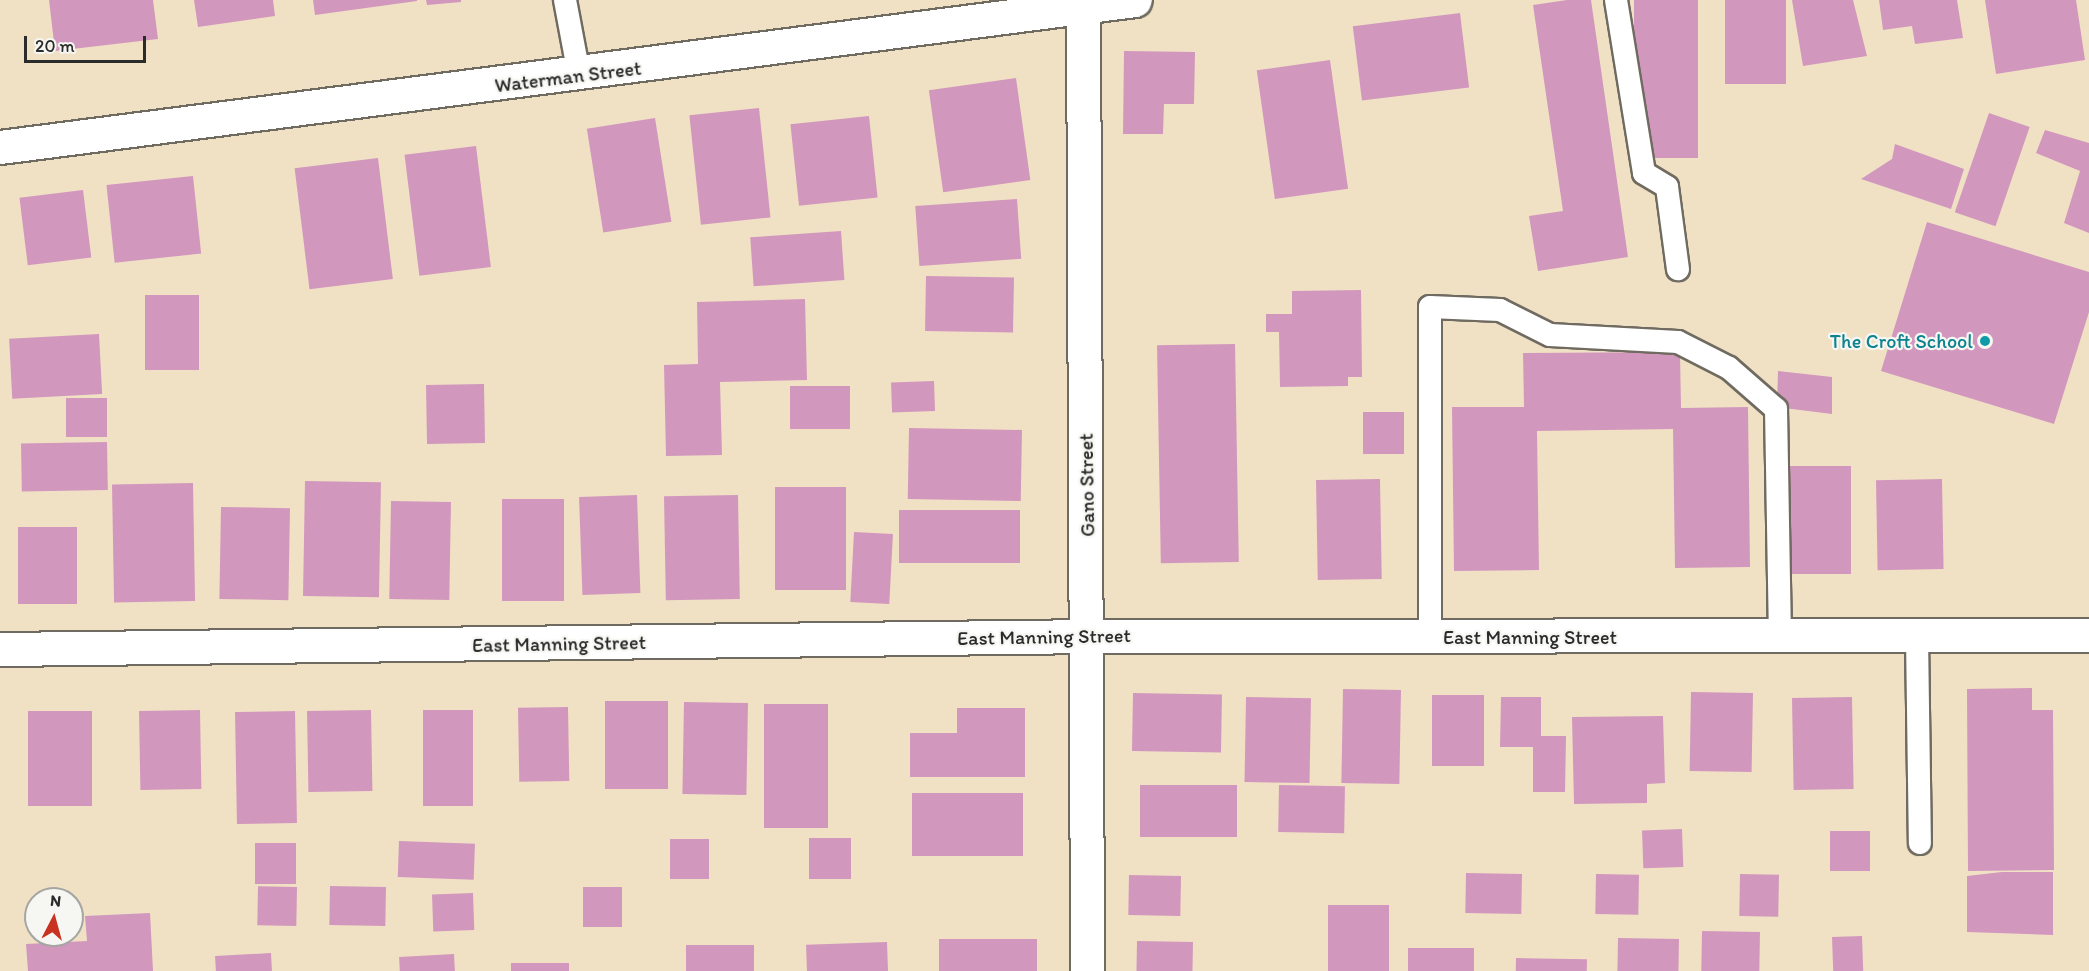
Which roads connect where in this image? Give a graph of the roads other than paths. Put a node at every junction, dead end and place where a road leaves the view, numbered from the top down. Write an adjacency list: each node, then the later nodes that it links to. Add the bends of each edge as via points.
1 (566, 0): 5 (lane)
2 (1135, 0): 4 (main road, Waterman Street)
3 (1616, 0): 7 (lane, via 1644,173 1667,187)
4 (1083, 4): 5 (main road, Waterman Street); 9 (main road, Gano Street)
5 (579, 75): 6 (main road, Waterman Street)
6 (0, 147)
7 (1678, 269)
8 (2089, 635): 11 (main road, East Manning Street)
9 (1089, 636): 12 (main road, East Manning Street); 13 (main road, East Manning Street); 15 (main road, Gano Street)
10 (1780, 636): 11 (main road, East Manning Street); 12 (main road, East Manning Street); 12 (lane, via 1776,409 1729,368 1678,342 1550,335 1500,310 1430,307)
11 (1917, 636): 14 (lane)
12 (1430, 638)
13 (0, 649)
14 (1920, 843)
15 (1087, 971)

